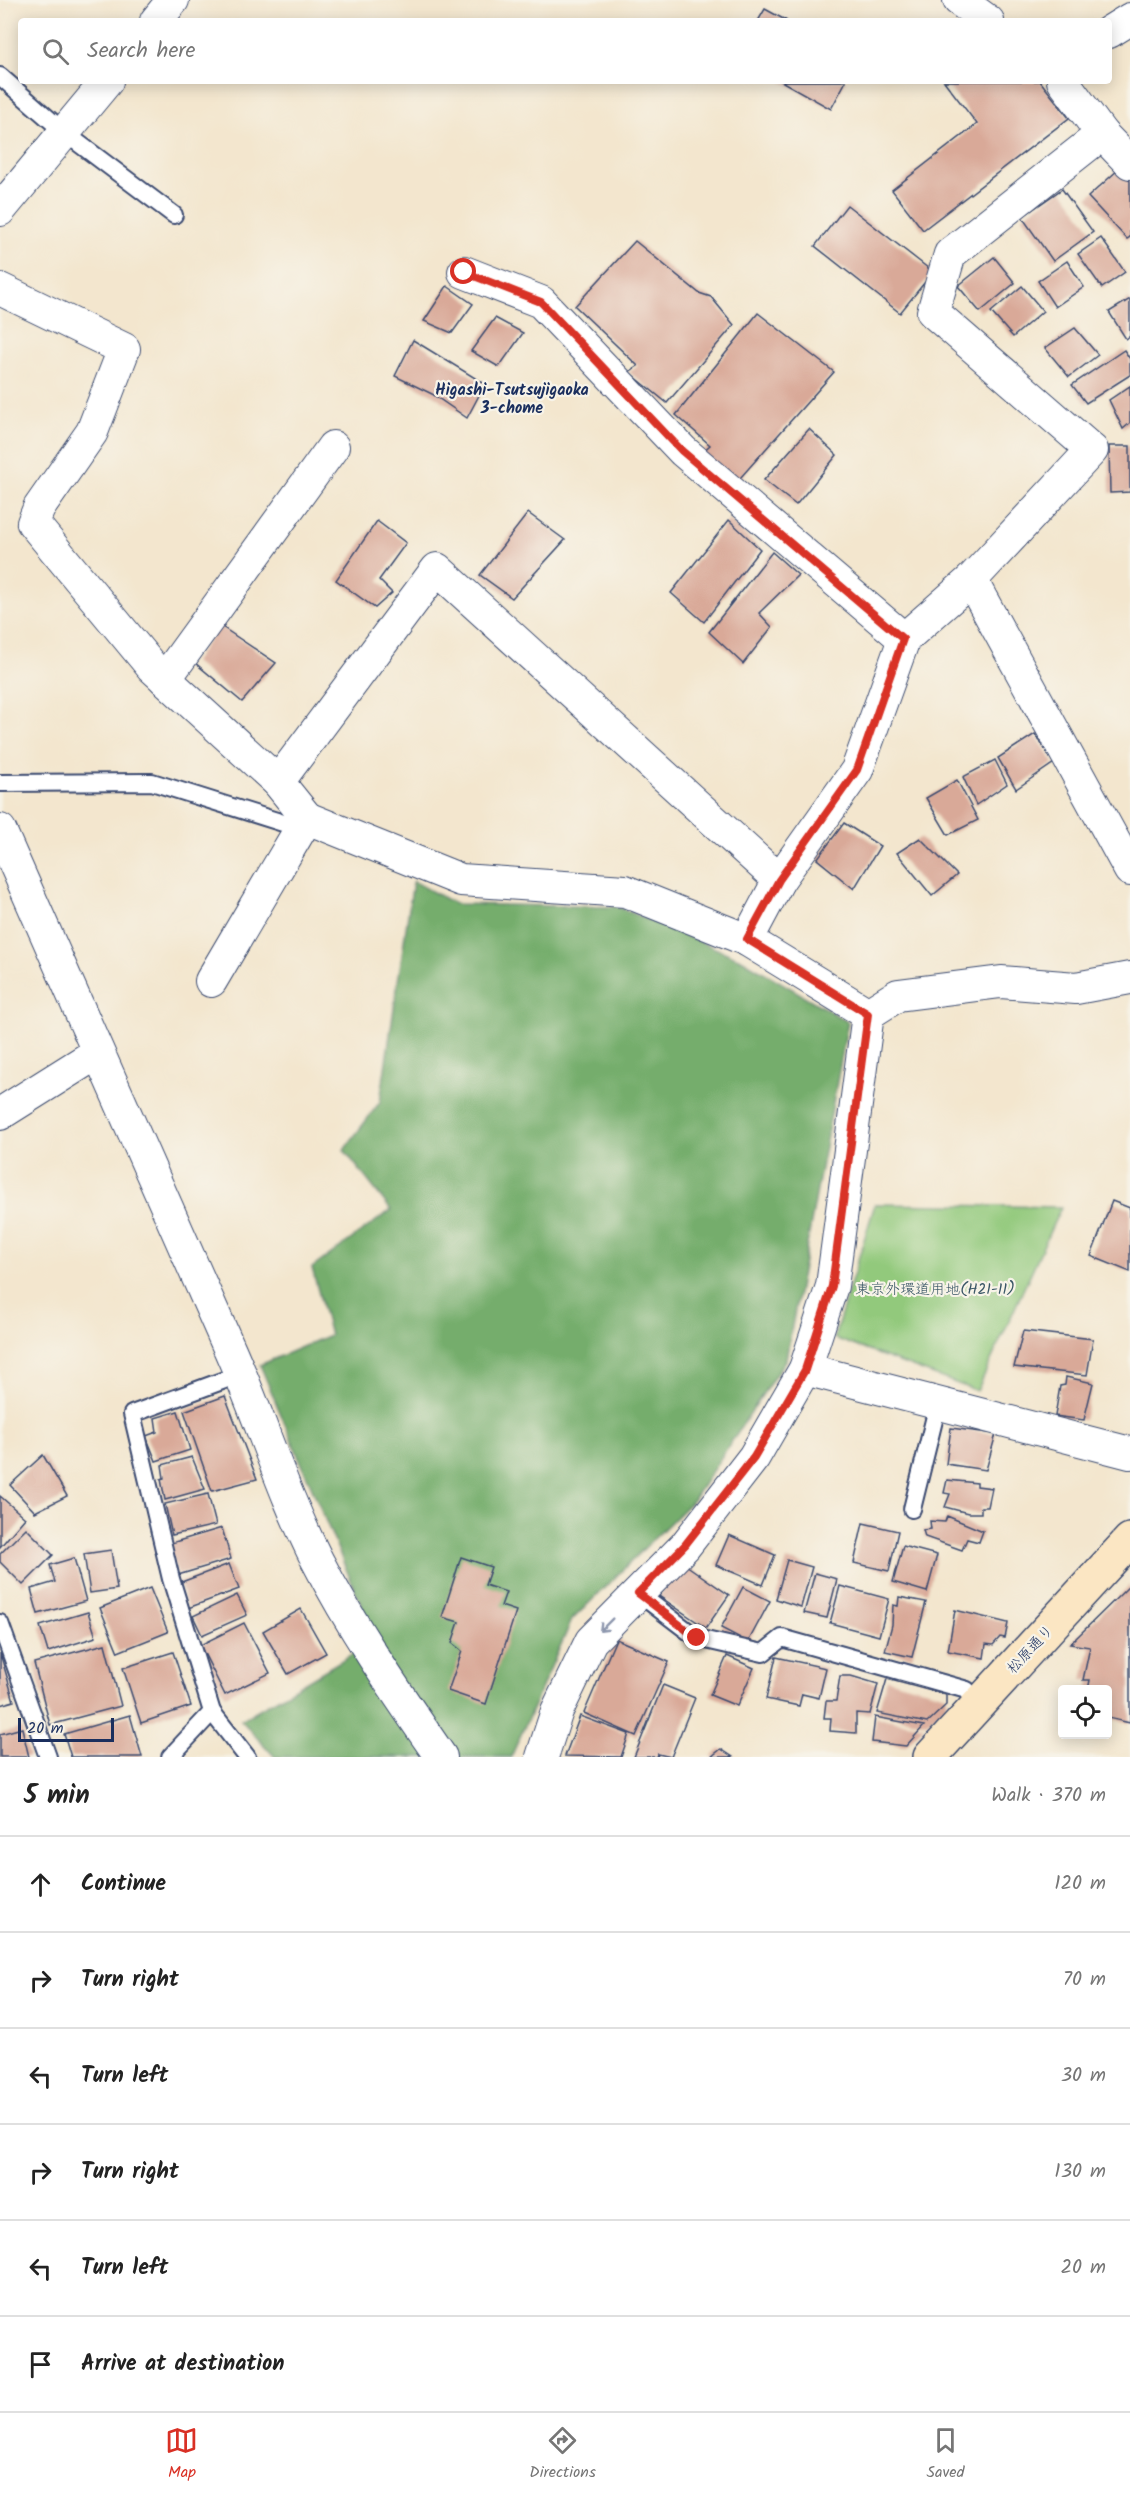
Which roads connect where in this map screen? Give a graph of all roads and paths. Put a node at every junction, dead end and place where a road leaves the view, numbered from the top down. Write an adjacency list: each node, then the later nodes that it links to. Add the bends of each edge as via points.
1 (173, 0): 3 (street)
2 (959, 0): 4 (street)
3 (158, 18)
4 (984, 18)
5 (1130, 19): 6 (street)
6 (1112, 30)
7 (0, 76): 10 (lane)
8 (105, 84): 10 (street)
9 (1065, 84): 11 (street)
10 (65, 133): 13 (street); 14 (lane)
11 (1102, 134): 12 (street); 18 (street, via 950,254 933,312 1092,450)
12 (1130, 163)
13 (0, 210)
14 (174, 215)
15 (464, 272): 19 (street, via 541,302 682,451)
16 (0, 289): 20 (street, via 124,349 92,432 39,508 33,523)
17 (333, 447): 20 (street, via 294,477)
18 (971, 580): 19 (street); 25 (street)
19 (903, 639): 26 (street, via 857,770)
20 (165, 679): 21 (street)
21 (278, 782): 23 (street); 26 (street, via 436,569)
22 (0, 783): 23 (lane, via 152,782)
23 (303, 823): 27 (street, via 461,880 625,891); 29 (street)
24 (0, 830): 31 (street)
25 (1130, 870)
26 (779, 880): 27 (street)
27 (747, 939): 30 (street)
28 (1130, 978): 30 (street, via 1076,988 1001,982 898,994)
29 (211, 981)
30 (868, 1014): 33 (street, via 832,1286)
31 (97, 1053): 32 (street); 34 (street)
32 (0, 1114)
33 (805, 1370): 35 (street); 39 (street, via 754,1457 685,1545)
34 (242, 1374): 42 (lane, via 132,1414 171,1579); 46 (street, via 277,1472 317,1560 365,1646)
35 (938, 1404): 36 (street); 37 (lane)
36 (1130, 1453)
37 (912, 1509)
38 (1130, 1540): 48 (main road, 松原通り)
39 (638, 1593): 41 (lane, via 697,1638 763,1653 782,1638); 47 (street, one-way to 47, via 591,1641 557,1711)
40 (0, 1623): 43 (lane)
41 (967, 1690)
42 (212, 1712): 44 (lane); 45 (lane)
43 (48, 1757)
44 (170, 1757)
45 (247, 1757)
46 (441, 1757)
47 (542, 1757)
48 (930, 1757)

